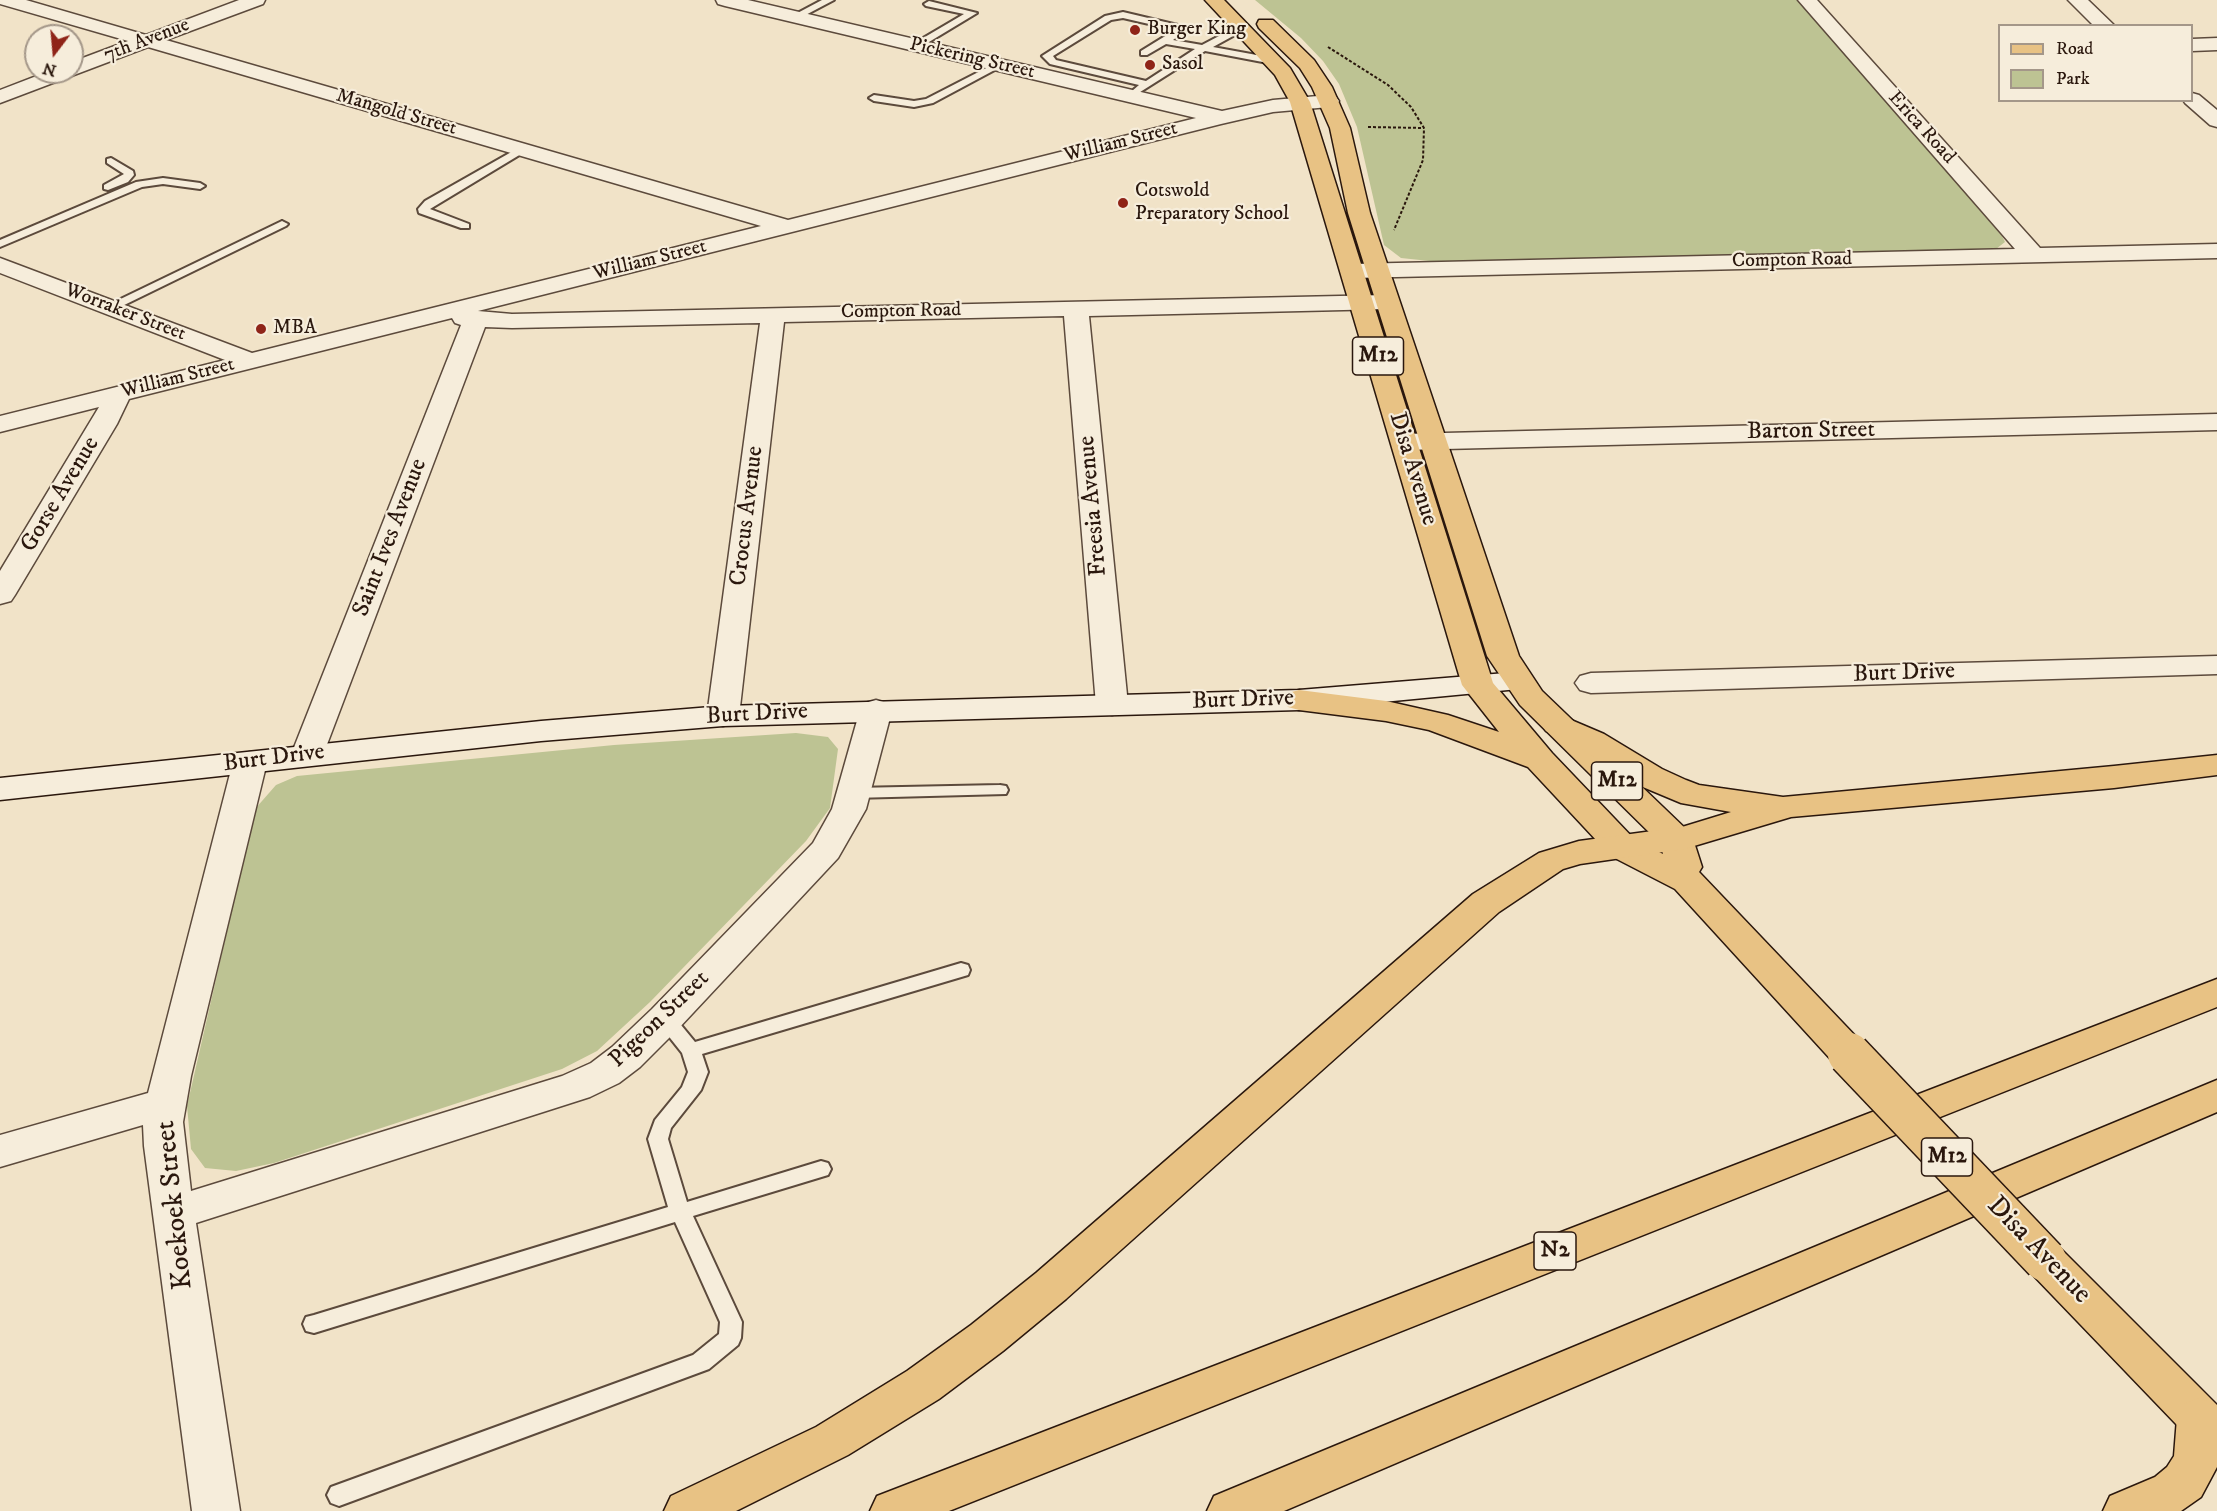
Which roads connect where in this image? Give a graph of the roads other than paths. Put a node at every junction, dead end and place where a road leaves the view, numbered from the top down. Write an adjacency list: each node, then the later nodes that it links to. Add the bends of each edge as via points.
1 (6, 0): 13 (street, Mangold Street)
2 (256, 0): 13 (street, 7th Avenue)
3 (725, 0): 10 (street, Pickering Street)
4 (829, 0): 10 (lane)
5 (1214, 0): 12 (main road, Disa Avenue / M12)
6 (1807, 0): 44 (street, Erica Road)
7 (2077, 0): 11 (street)
8 (929, 4): 17 (lane, via 972,13)
9 (1254, 13): 31 (main road, Disa Avenue / M12, via 1307,64)
10 (795, 17): 17 (street, Pickering Street)
11 (2104, 24)
12 (1241, 28): 18 (lane); 20 (main road, Disa Avenue / M12)
13 (147, 41): 21 (street, 7th Avenue); 35 (street, Mangold Street)
14 (1165, 41): 18 (lane); 19 (lane); 24 (lane, via 1179,28 1115,16 1047,56 1053,62)
15 (2217, 44): 16 (street)
16 (2193, 45)
17 (916, 46): 22 (street, Pickering Street)
18 (1202, 49): 20 (lane); 26 (lane)
19 (1144, 53)
20 (1273, 61): 32 (main road, Disa Avenue / M12)
21 (84, 65)
22 (999, 65): 27 (street, Pickering Street); 29 (lane, via 930,101 914,104)
23 (1118, 69): 24 (lane)
24 (1108, 75): 26 (lane)
25 (34, 84): 28 (street)
26 (1146, 84): 27 (lane)
27 (1128, 96): 33 (street, Pickering Street)
28 (0, 97)
29 (874, 98)
30 (2193, 100): 34 (street)
31 (1329, 101): 32 (street, William Street); 46 (main road, Disa Avenue / M12, via 1340,128 1359,213)
32 (1300, 102): 33 (street, William Street); 46 (main road, Disa Avenue / M12)
33 (1220, 118): 40 (street, William Street)
34 (2217, 121)
35 (522, 149): 39 (lane, via 424,209 425,213); 40 (street, Mangold Street)
36 (111, 161): 41 (lane, via 129,172 124,180)
37 (200, 186): 42 (lane, via 163,181 140,184)
38 (282, 224): 50 (lane)
39 (465, 226)
40 (787, 227): 47 (street, William Street)
41 (0, 233)
42 (0, 244)
43 (2217, 251): 44 (street, Compton Road)
44 (2034, 256): 46 (street, Compton Road)
45 (0, 265): 50 (street, Worraker Street)
46 (1365, 270): 48 (main road, Disa Avenue / M12); 49 (main road, Disa Avenue / M12)
47 (575, 280): 52 (street, William Street); 54 (street)
48 (1361, 302): 49 (street, Compton Road); 51 (street, Compton Road); 60 (main road, Disa Avenue / M12)
49 (1386, 302): 61 (main road, Disa Avenue / M12)
50 (110, 307): 56 (street, Worraker Street)
51 (1076, 308): 53 (street, Compton Road); 69 (street, Freesia Avenue)
52 (442, 314): 55 (street, Compton Road); 56 (street, William Street)
53 (773, 315): 54 (street, Compton Road); 71 (street, Crocus Avenue)
54 (616, 318): 55 (street, Compton Road)
55 (475, 321): 73 (street, Saint Ives Avenue)
56 (250, 361): 57 (street, William Street)
57 (119, 394): 59 (street, William Street); 62 (street, Gorse Avenue, via 104,424)
58 (2217, 422): 61 (street, Barton Street)
59 (0, 424)
60 (1404, 442): 61 (street, Barton Street); 67 (main road, Disa Avenue / M12)
61 (1434, 442): 65 (main road, Disa Avenue / M12, via 1499,645)
62 (12, 555): 63 (street, Gorse Avenue)
63 (0, 595)
64 (2217, 665): 66 (street, Burt Drive)
65 (1518, 681): 67 (street, Burt Drive); 72 (main road, Disa Avenue / M12)
66 (1590, 683)
67 (1478, 685): 68 (street, Burt Drive); 74 (main road, Disa Avenue / M12)
68 (1299, 700): 69 (street, Burt Drive); 74 (main road, via 1437,722)
69 (1112, 705): 70 (street, Burt Drive)
70 (876, 710): 71 (street, Burt Drive); 79 (street, Pigeon Street)
71 (723, 716): 73 (street, Burt Drive)
72 (1557, 724): 80 (main road, via 1650,777 1693,795); 81 (main road, Disa Avenue / M12)
73 (307, 755): 75 (street, Burt Drive)
74 (1540, 760): 82 (main road, Disa Avenue / M12)
75 (250, 762): 77 (street, Burt Drive); 89 (street, Koekoek Street)
76 (2217, 765): 80 (main road)
77 (0, 789)
78 (1000, 790): 79 (lane)
79 (853, 793): 86 (street, Pigeon Street, via 849,809 826,849)
80 (1790, 806): 81 (main road)
81 (1676, 839): 82 (main road); 83 (main road, Disa Avenue / M12)
82 (1623, 848): 83 (main road, Disa Avenue / M12); 98 (main road, via 1551,861 1486,903 987,1338 923,1385 832,1441)
83 (1688, 881): 95 (main road, Disa Avenue / M12, bridge)
84 (961, 970): 87 (lane)
85 (2217, 992): 99 (main road, N2)
86 (665, 1019): 87 (lane); 93 (street, Pigeon Street, via 626,1057 576,1087)
87 (691, 1050): 92 (lane, via 698,1072 691,1090 662,1125 658,1139)
88 (2217, 1095): 100 (main road)
89 (165, 1103): 90 (street); 93 (street, Koekoek Street, via 164,1146)
90 (0, 1151)
91 (821, 1168): 92 (lane)
92 (680, 1211): 94 (lane); 96 (lane, via 731,1322 730,1338 719,1349 701,1362)
93 (174, 1212): 97 (street, Koekoek Street)
94 (314, 1324)
95 (2208, 1427): 101 (main road, via 2193,1469 2184,1482 2172,1492)
96 (339, 1495)
97 (216, 1511)
98 (688, 1511)
99 (894, 1511)
100 (1231, 1511)
101 (2127, 1511)

